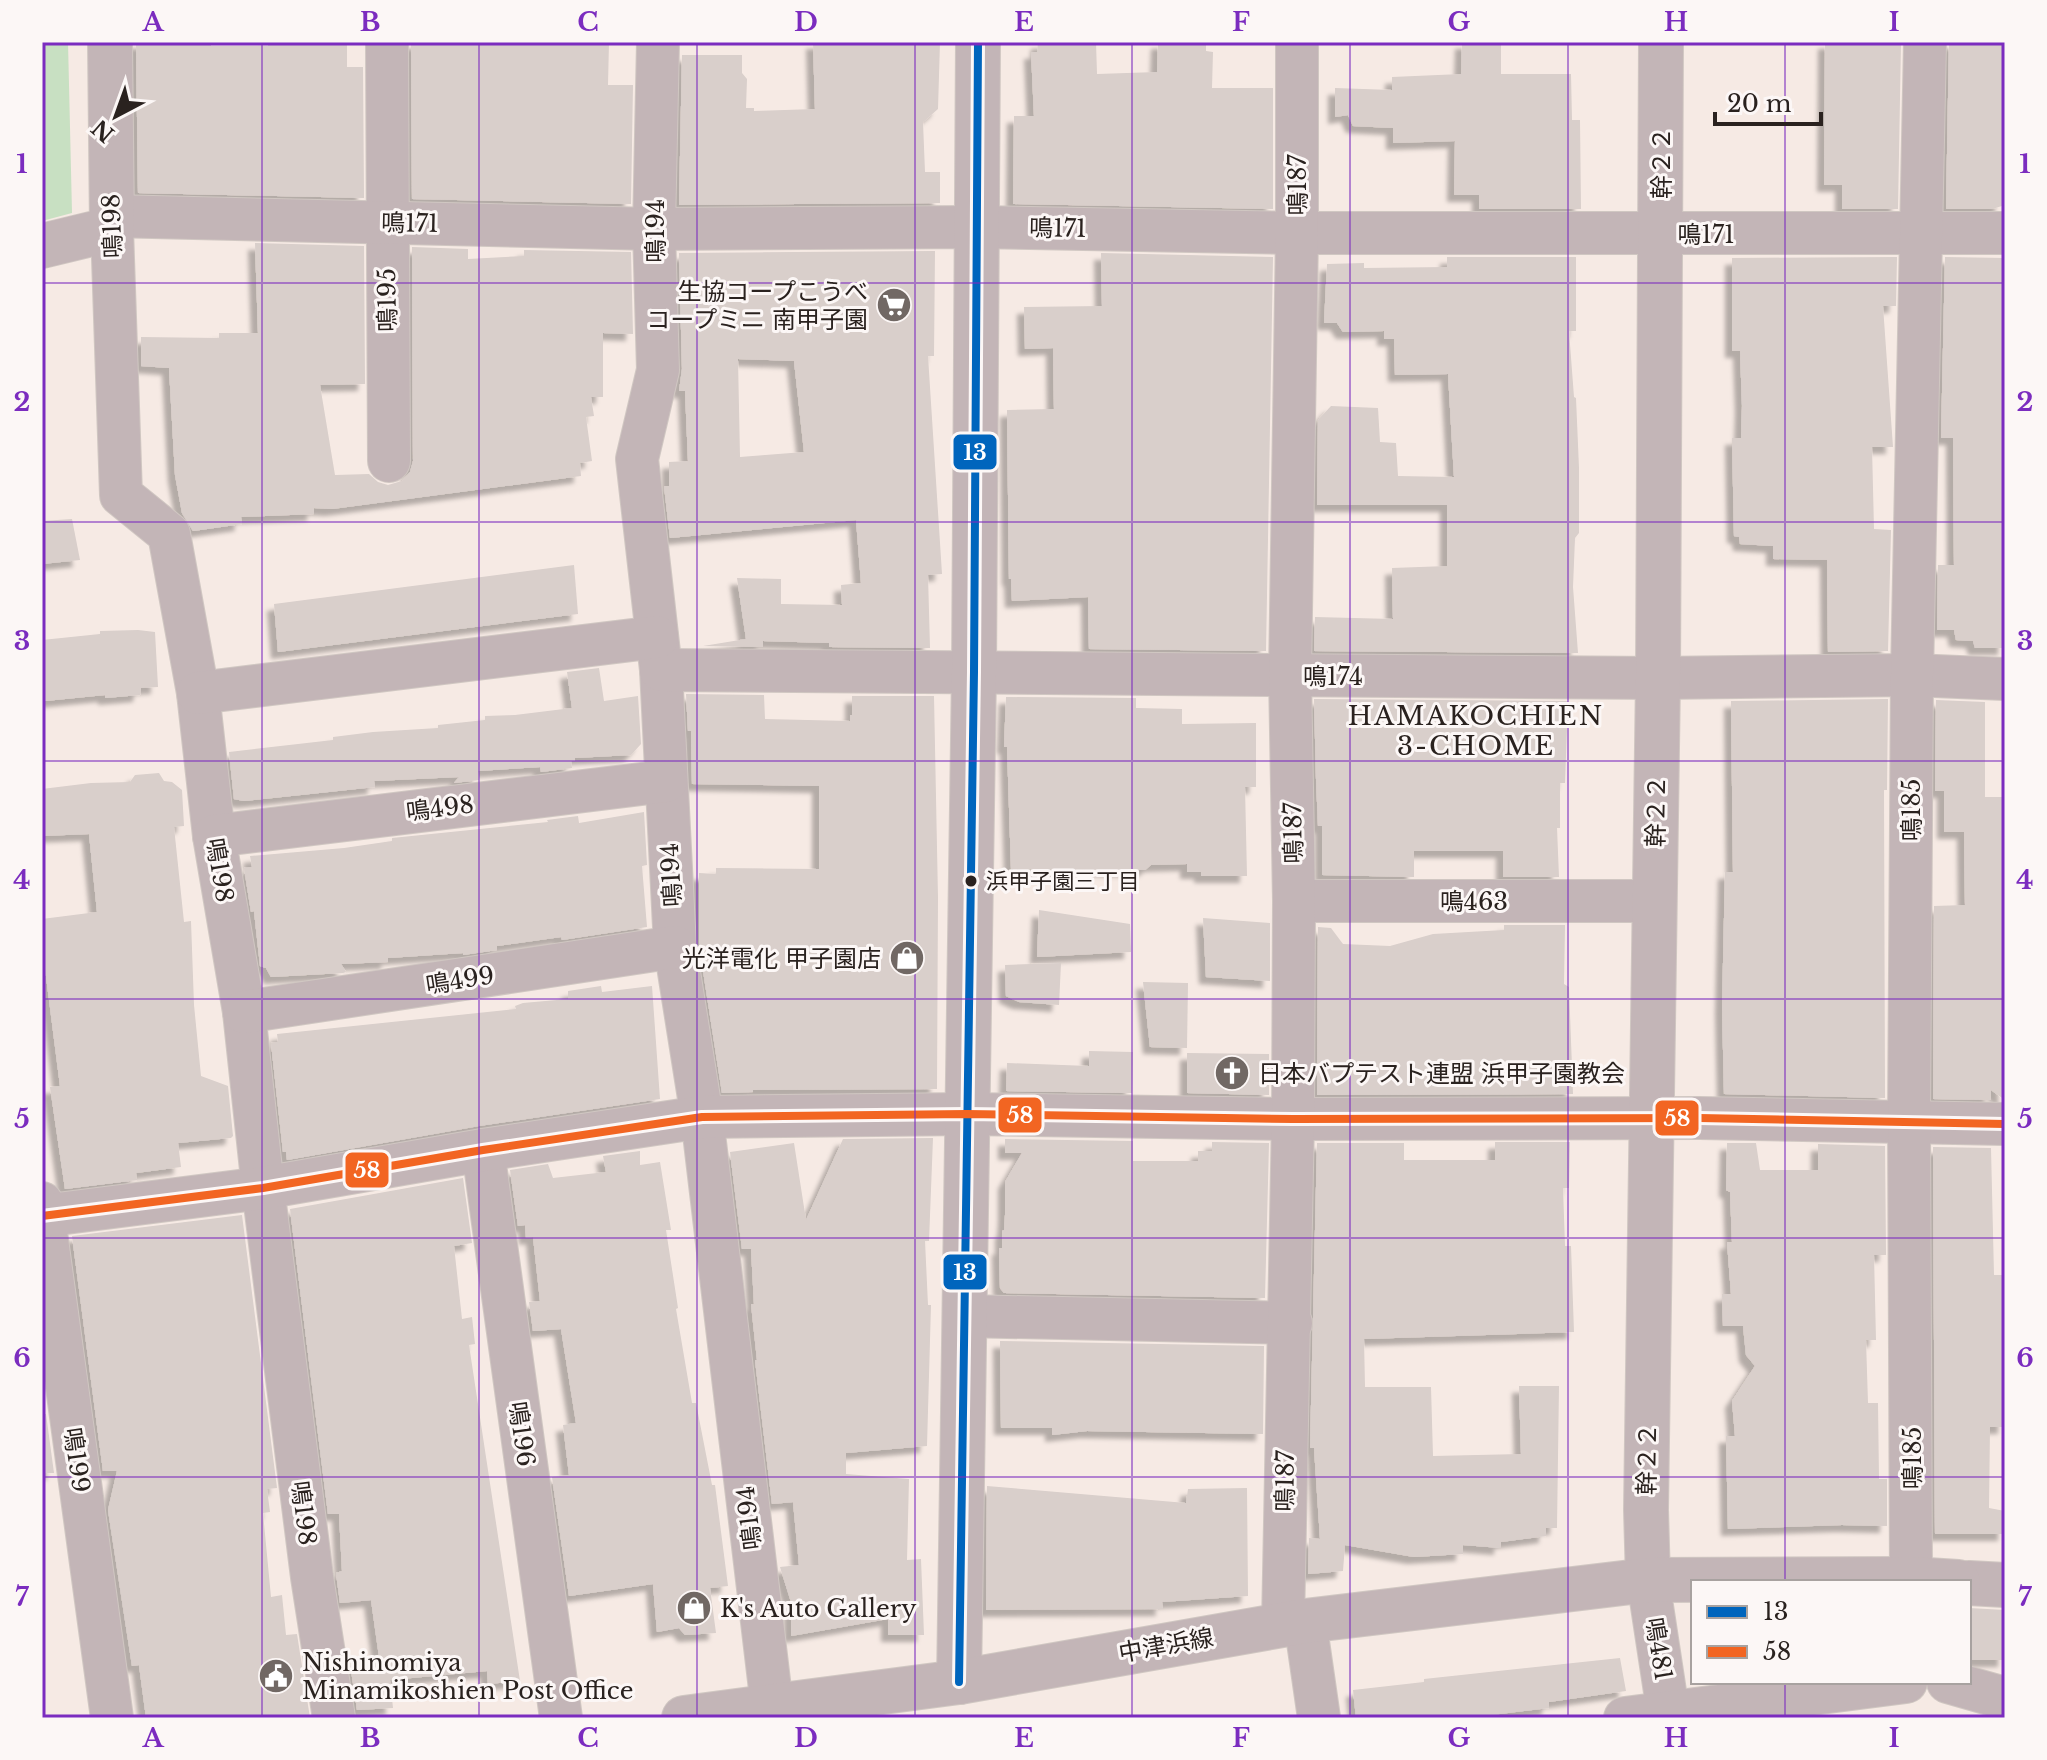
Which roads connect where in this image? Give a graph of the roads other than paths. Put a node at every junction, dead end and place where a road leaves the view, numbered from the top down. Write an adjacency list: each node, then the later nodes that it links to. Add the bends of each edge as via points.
1 (110, 42): 9 (street, 鳴198)
2 (387, 42): 8 (street, 鳴195)
3 (658, 42): 11 (street, 鳴194)
4 (978, 42): 10 (street)
5 (1297, 42): 12 (street, 鳴187)
6 (1661, 42): 14 (street, 幹２２)
7 (1925, 42): 15 (street, 鳴185)
8 (386, 222): 9 (street, 鳴171); 11 (street, 鳴171); 17 (street, 鳴195)
9 (111, 223): 16 (street, 鳴171); 24 (street, 鳴198, via 121,495 169,534)
10 (977, 227): 11 (street, 鳴171); 12 (street, 鳴171); 19 (street)
11 (654, 229): 18 (street, 鳴194, via 658,370 637,459)
12 (1297, 233): 14 (street, 鳴171); 20 (street, 鳴187)
13 (2005, 233): 15 (street, 鳴171)
14 (1661, 234): 15 (street, 鳴171); 22 (street, 幹２２)
15 (1923, 235): 21 (street, 鳴185)
16 (42, 246)
17 (389, 461)
18 (659, 653): 19 (street, 鳴174); 24 (street, 鳴174); 25 (street, 鳴194)
19 (974, 672): 20 (street, 鳴174); 31 (street)
20 (1290, 675): 22 (street, 鳴174); 27 (street, 鳴187)
21 (1912, 675): 22 (street, 鳴174); 23 (street, 鳴174); 35 (street, 鳴185)
22 (1658, 678): 28 (street, 幹２２)
23 (2005, 679)
24 (198, 693): 26 (street, 鳴198)
25 (666, 781): 26 (street, 鳴498); 29 (street, 鳴194)
26 (214, 836): 30 (street, 鳴198)
27 (1294, 901): 28 (street, 鳴463); 33 (street, 鳴187)
28 (1654, 901): 34 (street, 幹２２)
29 (675, 947): 30 (street, 鳴499); 32 (street, 鳴194)
30 (244, 1012): 38 (street, 鳴198)
31 (967, 1114): 32 (street); 33 (street); 40 (street)
32 (702, 1117): 37 (street); 52 (street, 鳴194)
33 (1293, 1119): 34 (street); 41 (street, 鳴187)
34 (1652, 1119): 35 (street); 43 (street, 幹２２)
35 (1909, 1121): 36 (street); 42 (street, 鳴185)
36 (2005, 1124)
37 (483, 1150): 38 (street); 56 (street, 鳴196)
38 (263, 1188): 39 (street); 55 (street, 鳴198)
39 (43, 1212): 54 (street, 鳴199)
40 (964, 1316): 41 (street); 48 (street)
41 (1291, 1323): 47 (street, 鳴187)
42 (1911, 1579): 43 (street, 中津浜線); 44 (street, 中津浜線)
43 (1648, 1580): 47 (street, 中津浜線); 53 (street, 鳴481)
44 (1927, 1580)
45 (1971, 1583): 46 (street)
46 (2005, 1585)
47 (1294, 1623): 48 (street, 中津浜線); 58 (street, 鳴187)
48 (959, 1682): 52 (street, 中津浜線)
49 (1891, 1684): 53 (street)
50 (1955, 1684): 51 (street)
51 (2005, 1703)
52 (772, 1706): 57 (street, 中津浜線)
53 (1669, 1714): 59 (street)
54 (112, 1718)
55 (334, 1718)
56 (561, 1718)
57 (684, 1718)
58 (1319, 1718)
59 (1625, 1718)

